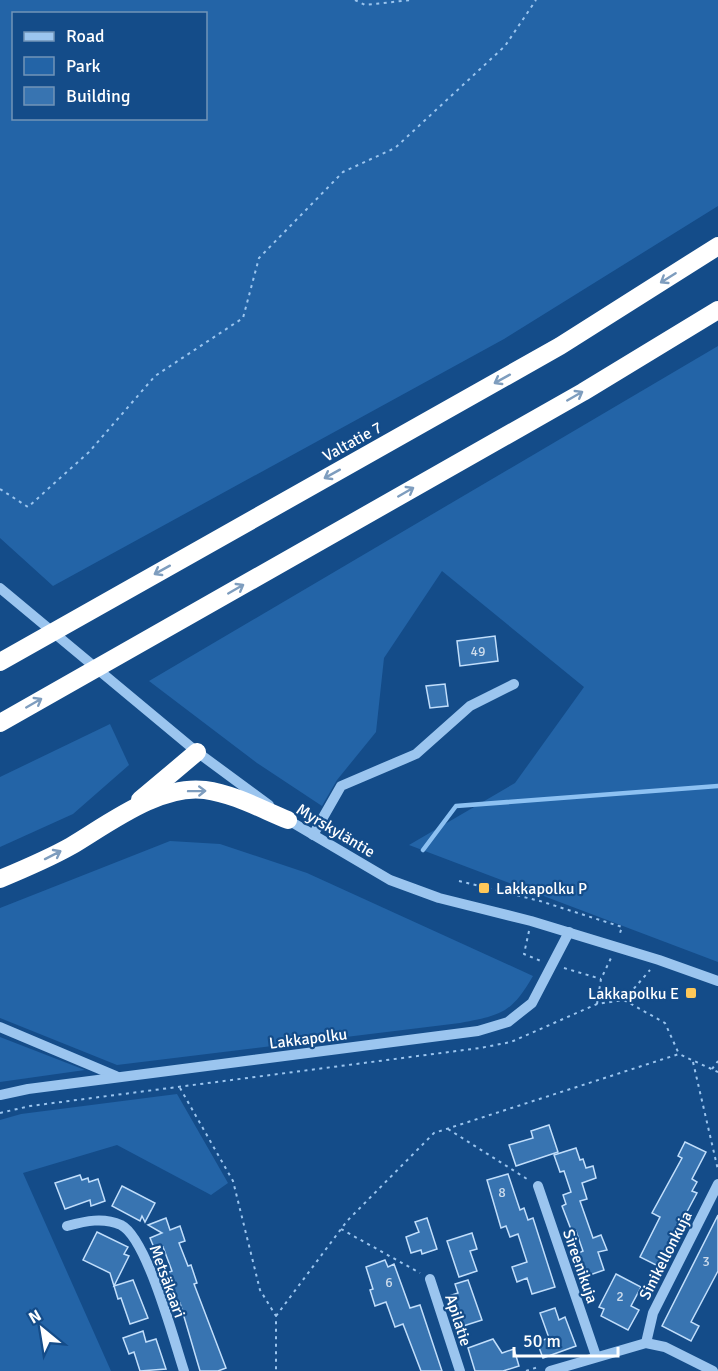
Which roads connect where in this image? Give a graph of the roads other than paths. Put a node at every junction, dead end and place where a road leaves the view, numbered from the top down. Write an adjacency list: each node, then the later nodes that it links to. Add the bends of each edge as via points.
1 (718, 246): 4 (highway, Valtatie 7, one-way to 4, via 560,346)
2 (718, 310): 6 (highway, one-way to 2, via 583,392)
3 (0, 588): 7 (street, Myrskyläntie)
4 (0, 662)
5 (514, 684): 10 (street, via 470,706 416,754 341,786)
6 (0, 723)
7 (197, 752): 8 (highway); 9 (street, Myrskyläntie)
8 (122, 814): 9 (highway, one-way to 9, via 170,793 204,790); 11 (highway, one-way to 8, via 70,846)
9 (288, 820): 10 (street, Myrskyläntie)
10 (312, 835): 12 (street, Myrskyläntie, via 390,880 439,898)
11 (0, 879)
12 (569, 932): 13 (street, Myrskyläntie); 15 (street, Lakkapolku, via 532,1003 508,1022 478,1031)
13 (718, 981)
14 (0, 1027): 15 (street)
15 (118, 1077): 16 (street, Lakkapolku)
16 (0, 1095)
17 (718, 1184): 21 (street, Sinikellonkuja, via 653,1313)
18 (538, 1186): 22 (street, Sireenikuja)
19 (67, 1226): 24 (street, Metsäkaari, via 90,1220 107,1221 134,1235 144,1253)
20 (430, 1278): 25 (street, Apilatie)
21 (646, 1342): 22 (street); 23 (street, via 665,1347)
22 (596, 1356): 26 (street)
23 (699, 1368): 27 (street)
24 (184, 1371)
25 (460, 1371)
26 (550, 1371)
27 (713, 1371)

